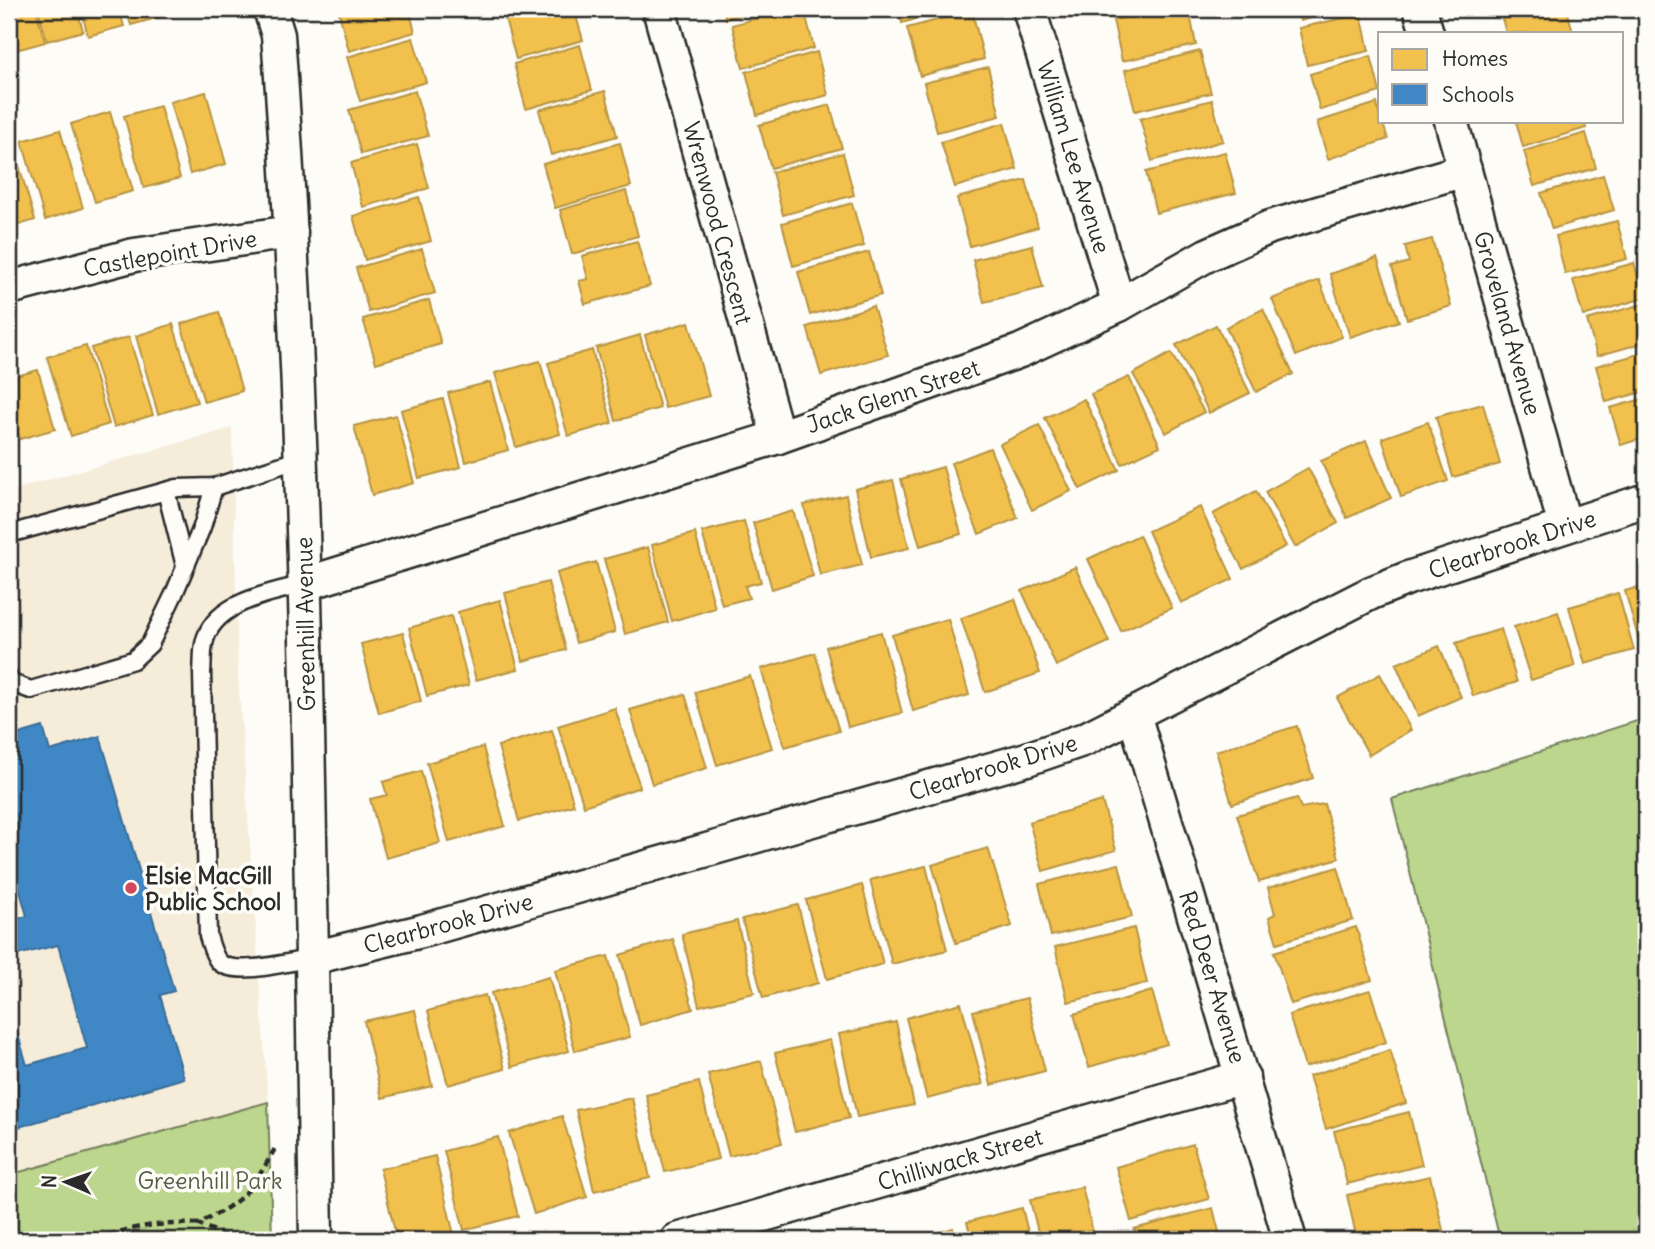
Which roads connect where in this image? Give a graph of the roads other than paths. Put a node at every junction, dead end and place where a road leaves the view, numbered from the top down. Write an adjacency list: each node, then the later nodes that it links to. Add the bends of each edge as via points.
1 (270, 9): 8 (street, Greenhill Avenue, via 278,35)
2 (659, 9): 11 (street, Wrenwood Crescent)
3 (1029, 9): 10 (street, William Lee Avenue)
4 (1420, 9): 5 (street)
5 (1427, 32)
6 (1451, 122): 7 (street, Groveland Avenue)
7 (1465, 170): 10 (street, Jack Glenn Street, via 1270,227 1207,255); 16 (street, Groveland Avenue)
8 (291, 232): 9 (street, Castlepoint Drive, via 134,255); 12 (street, Greenhill Avenue)
9 (9, 288)
10 (1119, 305): 11 (street, Jack Glenn Street, via 1020,351)
11 (778, 437): 19 (street, Jack Glenn Street)
12 (299, 458): 13 (lane); 19 (street, Greenhill Avenue)
13 (214, 488): 14 (lane); 18 (lane)
14 (166, 491): 17 (lane); 18 (lane)
15 (1646, 500): 16 (street, Clearbrook Drive)
16 (1565, 526): 21 (street, Clearbrook Drive, via 1371,593)
17 (9, 534)
18 (186, 566): 20 (lane, via 150,644 133,660 32,690 11,683)
19 (305, 584): 22 (street, Greenhill Avenue); 22 (lane, via 245,600 219,617 204,641 202,672 208,936 213,952 220,963 240,970)
20 (9, 678)
21 (1134, 714): 22 (street, Clearbrook Drive, via 1084,739 1027,759); 23 (street, Red Deer Avenue)
22 (312, 958): 24 (street, Greenhill Avenue)
23 (1243, 1077): 25 (street, Chilliwack Street); 26 (street, Red Deer Avenue)
24 (316, 1240)
25 (677, 1240)
26 (1290, 1240)

